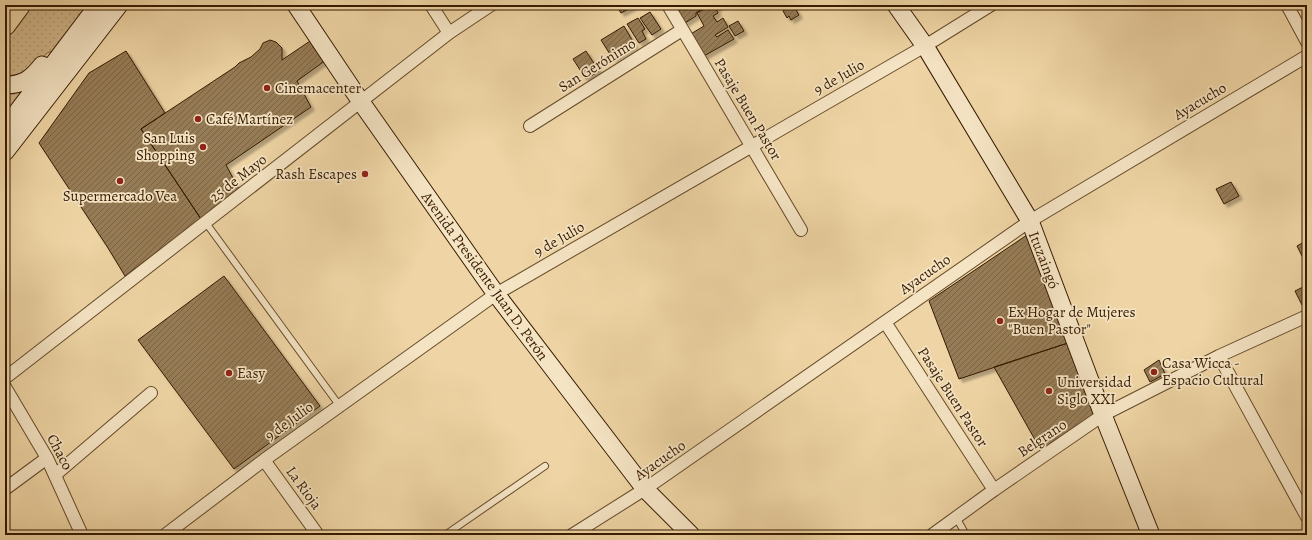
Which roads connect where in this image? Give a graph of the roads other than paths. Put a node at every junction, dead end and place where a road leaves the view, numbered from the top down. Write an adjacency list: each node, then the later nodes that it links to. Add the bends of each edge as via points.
1 (19, 5): 11 (highway)
2 (98, 5): 16 (street)
3 (118, 5): 23 (street)
4 (296, 5): 19 (street, Avenida Presidente Juan D. Perón)
5 (431, 5): 13 (street)
6 (491, 5): 13 (street, 25 de Mayo)
7 (668, 5): 12 (street, Pasaje Buen Pastor)
8 (896, 5): 15 (street, Ituzaingó)
9 (991, 5): 15 (street, 9 de Julio)
10 (1287, 5): 14 (street)
11 (5, 24)
12 (682, 30): 20 (street, San Gerónimo); 22 (street, Pasaje Buen Pastor)
13 (450, 33): 19 (street, 25 de Mayo)
14 (1307, 42)
15 (925, 46): 22 (street, 9 de Julio); 24 (street, Ituzaingó)
16 (63, 52): 18 (street, via 49,57 27,81); 21 (street)
17 (1307, 56): 24 (street, Ayacucho)
18 (5, 85)
19 (360, 102): 25 (street, 25 de Mayo); 27 (street, Avenida Presidente Juan D. Perón)
20 (530, 126)
21 (5, 128)
22 (751, 146): 26 (street, Pasaje Buen Pastor); 27 (street, 9 de Julio)
23 (5, 152)
24 (1030, 221): 29 (street, Ayacucho); 35 (street, Ituzaingó)
25 (206, 223): 31 (street, 25 de Mayo); 34 (lane)
26 (801, 230)
27 (496, 294): 34 (street, 9 de Julio); 41 (street, Avenida Presidente Juan D. Perón)
28 (1307, 316): 30 (street, Belgrano)
29 (885, 322): 41 (street, Ayacucho); 42 (street, Pasaje Buen Pastor)
30 (1219, 356): 35 (street, Belgrano); 44 (street)
31 (5, 378)
32 (5, 387): 36 (street, Chaco)
33 (151, 393): 39 (street)
34 (339, 405): 37 (street, 9 de Julio)
35 (1103, 415): 42 (street, Belgrano); 53 (street, Ituzaingó)
36 (47, 458): 39 (street, Chaco); 40 (street)
37 (264, 460): 46 (street, 9 de Julio); 47 (street, La Rioja)
38 (545, 466): 48 (lane)
39 (55, 475): 45 (street, Chaco)
40 (5, 489)
41 (646, 489): 49 (street, Ayacucho); 50 (street, Avenida Presidente Juan D. Perón)
42 (994, 490): 43 (street, Belgrano)
43 (956, 516): 51 (street, Belgrano); 52 (lane)
44 (1307, 517)
45 (82, 535)
46 (165, 535)
47 (318, 535)
48 (445, 535)
49 (572, 535)
50 (691, 535)
51 (932, 535)
52 (966, 535)
53 (1151, 535)

